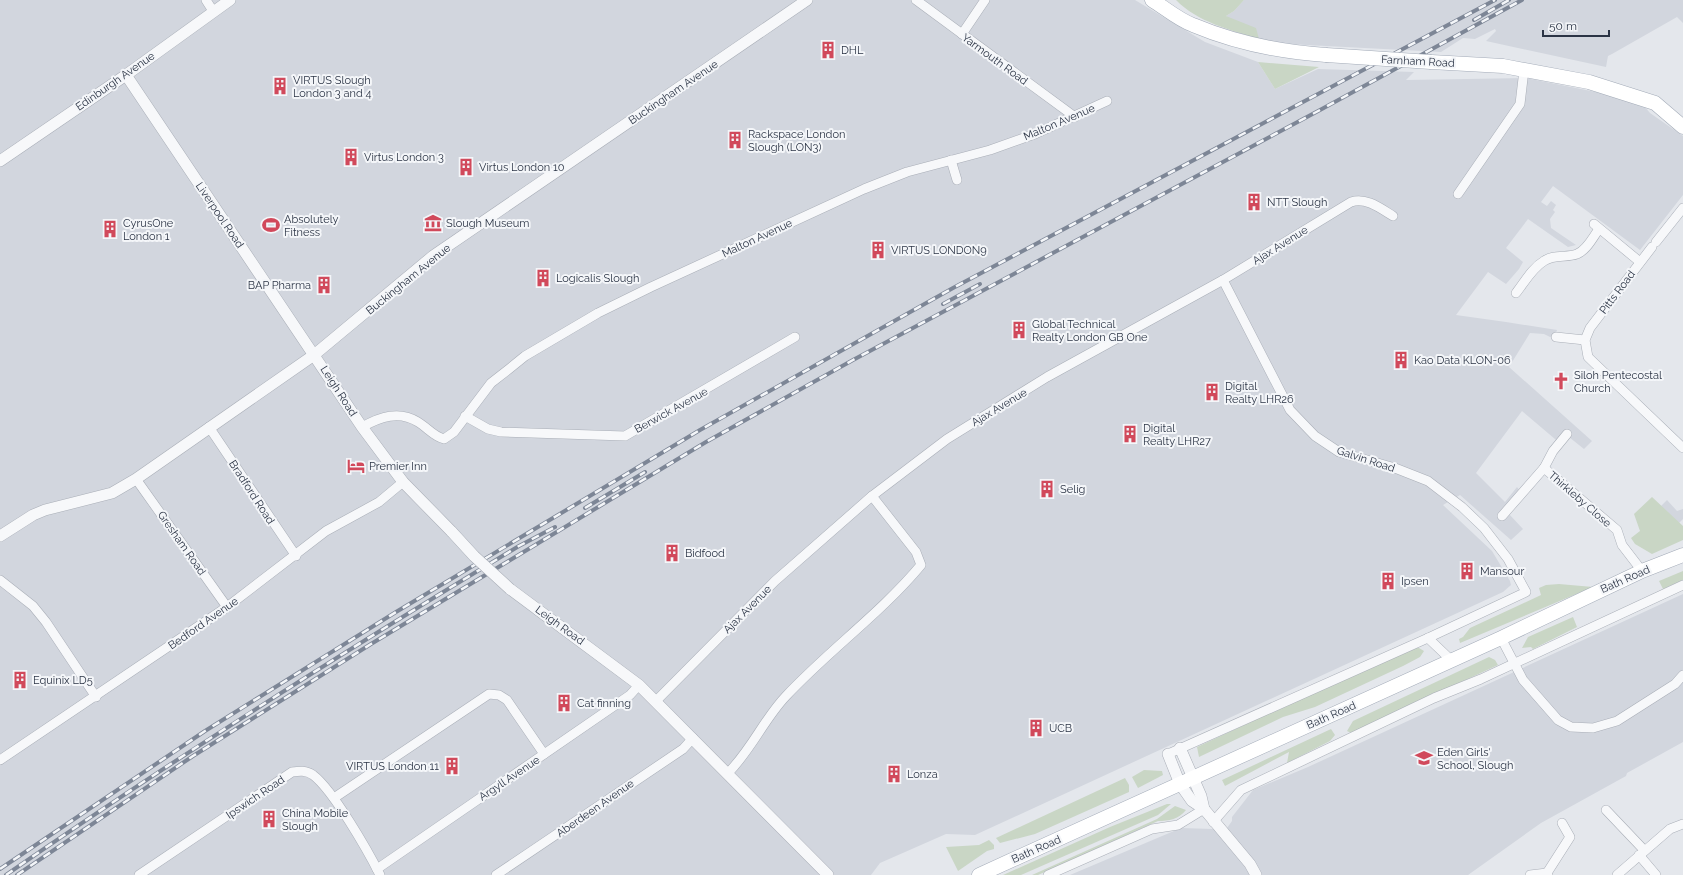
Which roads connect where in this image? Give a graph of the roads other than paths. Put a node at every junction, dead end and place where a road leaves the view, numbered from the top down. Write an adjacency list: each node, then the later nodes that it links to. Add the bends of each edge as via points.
1 (206, 0): 7 (street)
2 (230, 0): 7 (street, Edinburgh Avenue)
3 (807, 0): 26 (street, Buckingham Avenue, via 433,256)
4 (916, 0): 8 (street, Yarmouth Road)
5 (985, 0): 8 (street)
6 (1152, 0): 9 (main road, Farnham Road, bridge, via 1192,25 1266,48 1296,53 1503,66)
7 (214, 11): 10 (street, Edinburgh Avenue)
8 (962, 34): 12 (street, Yarmouth Road)
9 (1524, 70): 13 (main road, Farnham Road, via 1589,82 1631,94 1655,103); 17 (street, via 1520,104 1471,183)
10 (126, 74): 15 (street, Edinburgh Avenue); 26 (street, Liverpool Road)
11 (1107, 101): 12 (street, Malton Avenue)
12 (1075, 117): 14 (street, Malton Avenue, via 990,150)
13 (1683, 127)
14 (951, 160): 16 (street); 27 (street, Malton Avenue, via 907,172 864,188 651,286 575,325 525,356 491,383)
15 (0, 161)
16 (957, 180)
17 (1458, 194)
18 (1683, 208): 20 (street, Pitts Road)
19 (1392, 216): 21 (street, Ajax Avenue, via 1376,205 1359,199 1351,202)
20 (1640, 262): 22 (street, via 1596,227 1586,248 1576,254 1554,256 1543,261); 25 (street, Pitts Road, via 1590,328)
21 (1223, 280): 35 (street, Ajax Avenue, via 991,410 947,439); 44 (street, Galvin Road, via 1290,410 1302,424 1339,452 1395,468 1428,481 1484,528 1508,559 1526,592)
22 (1516, 293)
23 (1556, 337): 25 (street)
24 (795, 338): 27 (street, Berwick Avenue, via 625,436 501,432)
25 (1585, 340): 31 (street, via 1588,357)
26 (314, 355): 28 (street, Buckingham Avenue); 29 (street, Leigh Road)
27 (465, 416): 29 (street, Malton Avenue, via 454,432 444,439 418,422 395,415 376,419)
28 (209, 427): 33 (street, Buckingham Avenue); 39 (street, Bradford Road)
29 (362, 427): 34 (street, Leigh Road)
30 (1567, 434): 32 (street, Thirkleby Close, via 1553,451)
31 (1683, 448)
32 (1544, 468): 36 (street, Thirkleby Close); 40 (street, Thirkleby Close, via 1617,530 1622,545)
33 (136, 479): 37 (street, Buckingham Avenue, via 112,493 33,515); 43 (street, Gresham Road)
34 (403, 482): 39 (street, Bedford Avenue, via 379,502 326,532); 49 (street, Leigh Road, bridge, via 474,556 510,589)
35 (872, 496): 51 (street, Ajax Avenue, via 775,581); 57 (street, via 916,552 921,565 886,603 786,696 750,748)
36 (1502, 516)
37 (0, 536)
38 (1683, 555): 40 (main road, Bath Road)
39 (296, 556): 43 (street, Bedford Avenue)
40 (1642, 571): 45 (main road, Bath Road)
41 (0, 580): 50 (street, via 33,606)
42 (1683, 585): 47 (street)
43 (227, 607): 50 (street, Bedford Avenue)
44 (1428, 638): 46 (street); 53 (street)
45 (1501, 638): 46 (main road, Bath Road); 47 (street)
46 (1451, 660): 58 (main road, Bath Road)
47 (1515, 664): 48 (street, via 1523,680 1558,720 1571,727 1593,728 1617,721 1675,684); 63 (street, via 1434,698 1242,790)
48 (1683, 675)
49 (639, 685): 51 (street, Leigh Road); 54 (street, Argyll Avenue, via 630,696)
50 (96, 697): 56 (street, Bedford Avenue)
51 (656, 701): 52 (street, Leigh Road)
52 (693, 738): 57 (street, Leigh Road); 70 (street, Aberdeen Avenue, via 683,749)
53 (1180, 748): 55 (street); 58 (street)
54 (544, 754): 60 (street, via 507,700 499,695 489,694); 67 (street, Argyll Avenue)
55 (1168, 754): 59 (street)
56 (0, 760)
57 (728, 773): 71 (street, Leigh Road)
58 (1194, 778): 59 (main road, Bath Road); 61 (street)
59 (1180, 784): 61 (street, via 1192,801); 72 (main road, Bath Road)
60 (334, 798): 67 (street, Ipswich Road); 69 (street, Ipswich Road, via 313,775 301,770 292,772)
61 (1204, 809): 63 (street); 73 (street, via 1178,825 1152,829)
62 (1606, 810): 66 (street)
63 (1213, 822): 74 (street, via 1250,864)
64 (1562, 823): 68 (street, via 1570,837)
65 (1683, 824): 66 (street, via 1670,829)
66 (1642, 853): 76 (street); 77 (street)
67 (378, 872)
68 (1548, 874): 75 (street)
69 (139, 875)
70 (496, 875)
71 (828, 875)
72 (979, 875)
73 (1048, 875)
74 (1256, 875)
75 (1530, 875)
76 (1617, 875)
77 (1656, 875)

